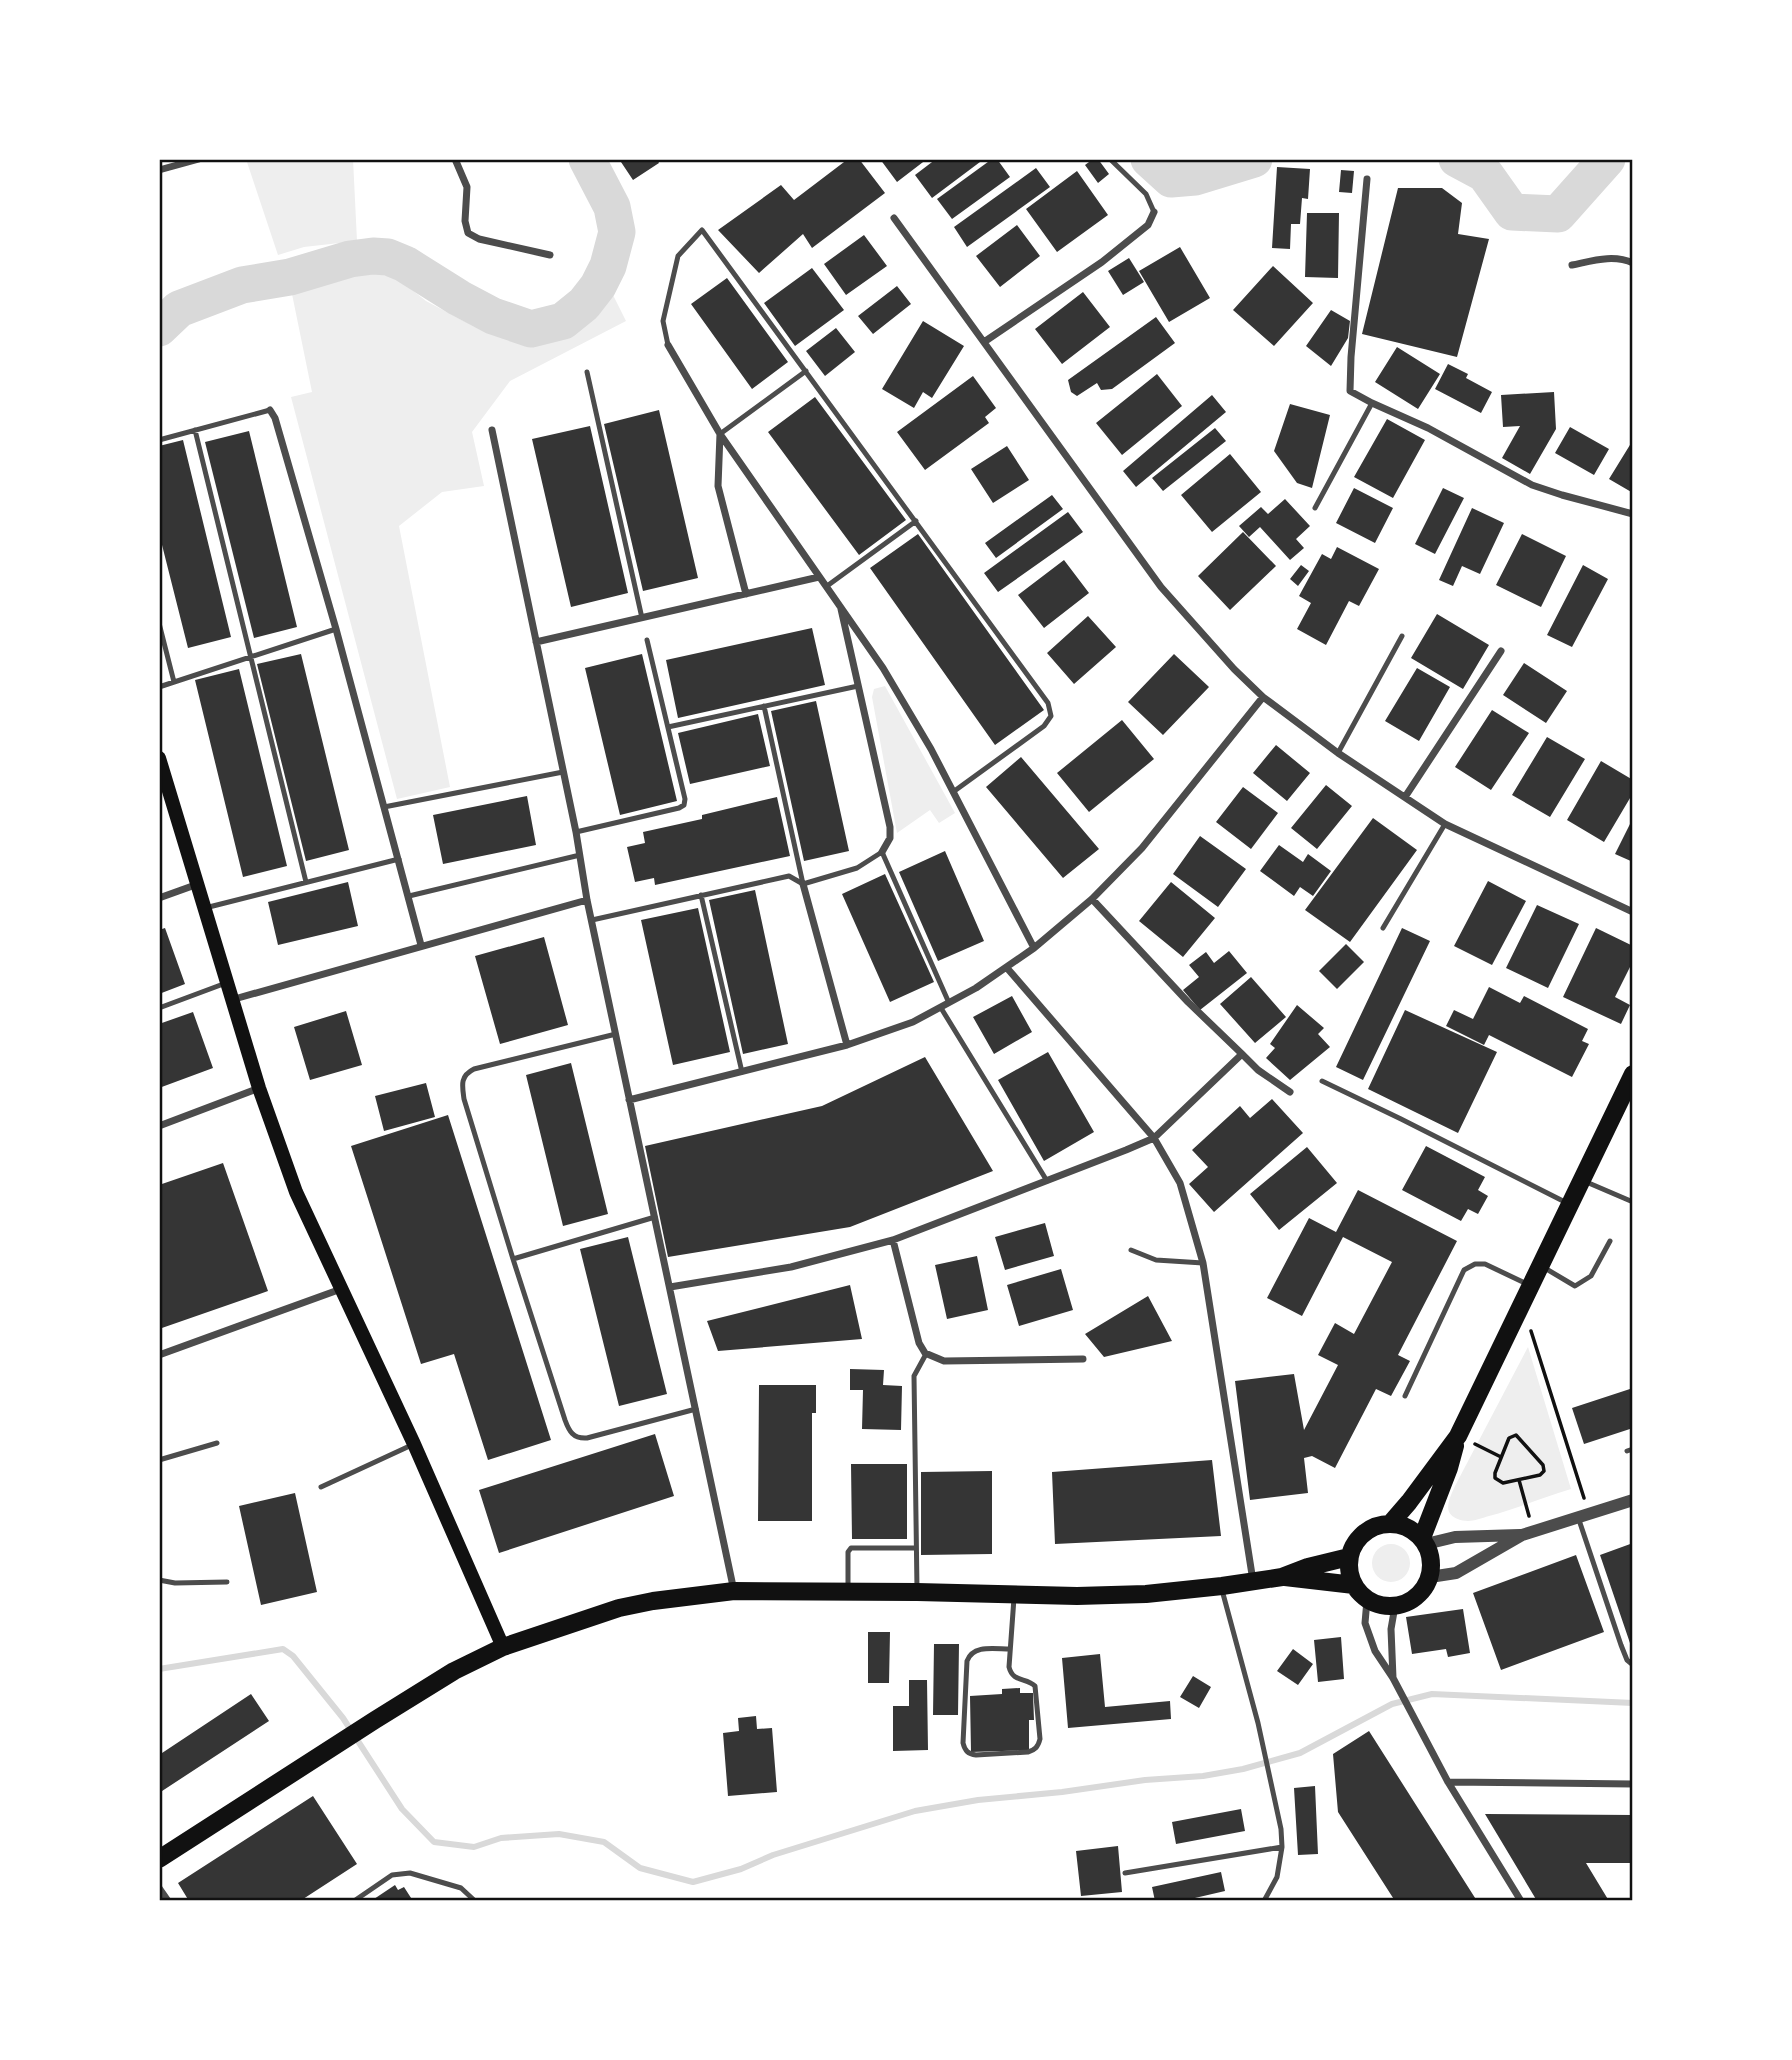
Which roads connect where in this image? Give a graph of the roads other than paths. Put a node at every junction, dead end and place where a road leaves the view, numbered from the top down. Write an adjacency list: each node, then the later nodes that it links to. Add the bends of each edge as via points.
1 (199, 159): 4 (street)
2 (455, 159): 8 (street, via 467,187 468,233)
3 (1110, 159): 6 (lane, via 1146,194)
4 (159, 170)
5 (1367, 179): 15 (street, via 1350,391)
6 (1154, 212): 11 (street, via 1148,225 1102,262)
7 (894, 218): 11 (street)
8 (550, 256)
9 (1633, 262): 10 (street, via 1606,258)
10 (1572, 264)
11 (984, 342): 39 (street, via 1161,587)
12 (668, 345): 13 (lane, via 663,321 678,257 702,230); 19 (street)
13 (807, 371): 19 (lane); 23 (lane)
14 (587, 372): 28 (lane)
15 (1372, 403): 21 (lane); 22 (street, via 1532,485)
16 (270, 410): 17 (lane); 30 (street)
17 (195, 430): 20 (lane); 35 (lane)
18 (492, 430): 33 (street)
19 (720, 434): 24 (street); 26 (street, via 718,486)
20 (159, 440)
21 (1315, 508)
22 (1633, 514)
23 (916, 521): 25 (lane); 45 (lane, via 1048,703 1051,716 1044,726)
24 (820, 577): 25 (street); 26 (street)
25 (827, 586): 27 (street)
26 (746, 594): 28 (street)
27 (840, 605): 37 (street); 45 (street, via 883,668)
28 (642, 618): 33 (street)
29 (159, 624): 36 (lane)
30 (336, 629): 35 (lane); 47 (street)
31 (1402, 636): 42 (lane)
32 (647, 640): 41 (lane)
33 (536, 642): 44 (street)
34 (1501, 651): 46 (street)
35 (251, 657): 36 (lane); 53 (lane)
36 (174, 682): 38 (lane)
37 (858, 686): 40 (lane); 50 (street, via 890,827)
38 (159, 687)
39 (1263, 697): 42 (street); 59 (street, via 1142,848)
40 (764, 706): 41 (lane); 55 (lane)
41 (668, 727): 49 (lane, via 684,805)
42 (1338, 753): 46 (street)
43 (159, 758): 54 (main road)
44 (563, 772): 47 (lane); 49 (street)
45 (953, 792): 66 (street)
46 (1405, 797): 48 (street)
47 (384, 807): 52 (street)
48 (1445, 824): 62 (street); 64 (lane)
49 (576, 832): 51 (street)
50 (882, 852): 55 (lane, via 857,867); 70 (lane)
51 (580, 855): 57 (lane); 60 (street)
52 (399, 859): 53 (lane); 57 (street)
53 (306, 882): 61 (lane)
54 (198, 884): 58 (street); 61 (main road)
55 (803, 884): 56 (lane, via 789,876); 74 (street)
56 (701, 895): 63 (lane); 76 (lane)
57 (409, 896): 65 (street)
58 (159, 898)
59 (1093, 899): 66 (street); 75 (street)
60 (587, 900): 63 (street); 65 (street)
61 (205, 908): 68 (main road)
62 (1633, 912)
63 (592, 920): 73 (street)
64 (1383, 928)
65 (421, 946): 69 (street)
66 (1034, 948): 67 (street)
67 (1007, 968): 70 (street); 83 (street)
68 (226, 983): 69 (main road); 72 (lane)
69 (231, 1000): 79 (main road)
70 (949, 1003): 71 (street)
71 (941, 1008): 74 (street); 85 (lane)
72 (159, 1009)
73 (616, 1034): 81 (street); 92 (lane, via 474,1069 464,1077 464,1099)
74 (847, 1045): 76 (street)
75 (1242, 1054): 80 (street); 83 (street)
76 (743, 1072): 81 (street)
77 (1632, 1078): 84 (main road)
78 (1322, 1081): 87 (lane)
79 (259, 1088): 82 (street); 97 (main road, via 296,1192)
80 (1290, 1092)
81 (629, 1100): 88 (street)
82 (159, 1126)
83 (1154, 1138): 85 (street); 93 (street, via 1180,1183)
84 (1582, 1179): 86 (lane); 87 (main road)
85 (1047, 1181): 89 (street)
86 (1633, 1202)
87 (1570, 1205): 94 (main road)
88 (655, 1217): 92 (lane); 96 (street)
89 (893, 1240): 96 (street, via 791,1267); 98 (street, via 919,1343)
90 (1610, 1241): 94 (lane, via 1591,1276 1575,1286)
91 (1131, 1250): 93 (lane, via 1156,1260)
92 (513, 1259): 102 (lane, via 571,1433 587,1438)
93 (1203, 1263): 118 (street)
94 (1540, 1266): 95 (main road)
95 (1530, 1286): 101 (lane, via 1485,1264 1464,1270); 103 (main road)
96 (670, 1287): 102 (street)
97 (341, 1289): 99 (street); 105 (main road)
98 (926, 1354): 100 (street, via 944,1361); 113 (lane, via 915,1376)
99 (159, 1355)
100 (1083, 1359)
101 (1405, 1396)
102 (696, 1409): 122 (street)
103 (1458, 1436): 110 (main road); 112 (main road)
104 (217, 1443): 106 (lane)
105 (414, 1444): 107 (lane); 128 (main road)
106 (159, 1460)
107 (321, 1487)
108 (1633, 1500): 109 (street)
109 (1583, 1515): 111 (street); 130 (lane, via 1621,1645)
110 (1390, 1524): 112 (main road, via 1413,1530); 114 (main road, via 1360,1537)
111 (1528, 1533): 112 (street); 116 (street, via 1456,1573)
112 (1424, 1541): 116 (main road, via 1431,1555)
113 (916, 1548): 123 (lane, via 851,1548); 124 (lane)
114 (1349, 1557): 115 (main road); 120 (main road)
115 (1282, 1577): 118 (main road); 120 (main road)
116 (1430, 1577): 127 (main road, via 1417,1597)
117 (159, 1580): 119 (lane)
118 (1253, 1581): 121 (main road)
119 (227, 1582)
120 (1354, 1585): 126 (main road)
121 (1222, 1586): 125 (main road, via 1146,1594); 134 (lane, via 1274,1790)
122 (734, 1591): 123 (main road); 128 (main road, via 619,1608)
123 (848, 1591): 124 (main road)
124 (917, 1591): 125 (main road)
125 (1015, 1595): 129 (lane)
126 (1367, 1600): 127 (main road); 131 (street, via 1365,1623 1375,1651)
127 (1395, 1606): 131 (street)
128 (503, 1647): 135 (main road, via 454,1671)
129 (1010, 1649): 129 (lane, via 1011,1674 1031,1682 1037,1692 1039,1745 1028,1752 969,1754 963,1743 969,1655 979,1649)
130 (1633, 1665)
131 (1393, 1678): 132 (street)
132 (1448, 1782): 133 (street); 142 (street)
133 (1633, 1784)
134 (1282, 1847): 136 (lane); 141 (lane, via 1277,1877)
135 (159, 1860)
136 (1125, 1873)
137 (159, 1888): 138 (street)
138 (168, 1901)
139 (354, 1901): 140 (lane, via 402,1873 456,1886)
140 (475, 1901)
141 (1264, 1901)
142 (1521, 1901)

